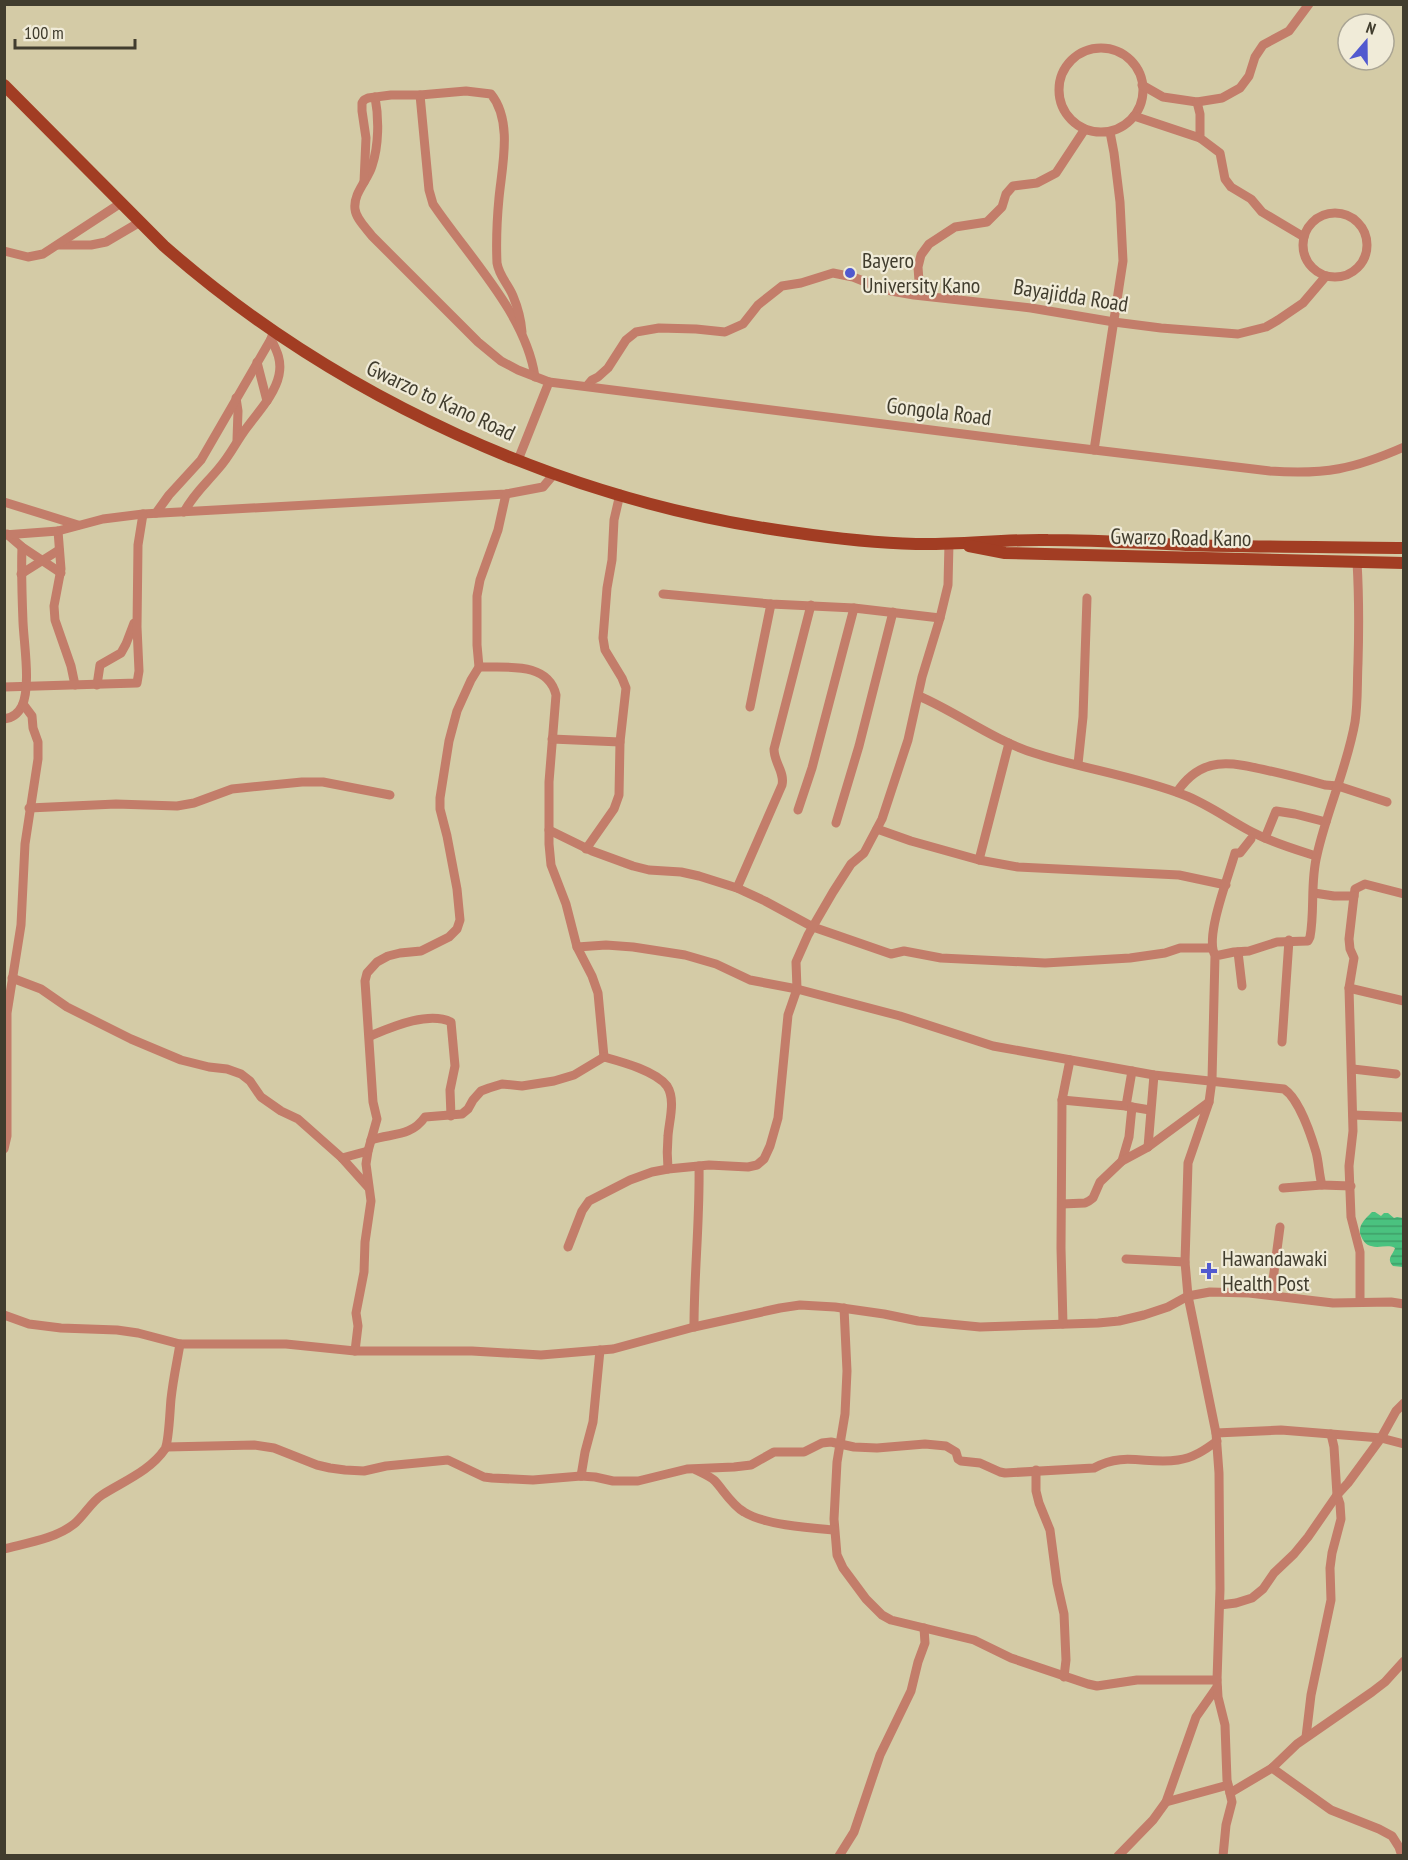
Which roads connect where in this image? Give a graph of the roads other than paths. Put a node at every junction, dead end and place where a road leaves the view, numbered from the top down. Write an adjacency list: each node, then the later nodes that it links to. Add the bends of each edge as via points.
1 (1309, 4): 6 (street, via 1289,31 1263,45 1240,88 1222,98)
2 (1142, 85): 6 (street, via 1163,98); 7 (street, via 1139,109); 8 (street, via 1132,62 1116,52 1098,48 1075,57 1060,78 1060,102 1074,123)
3 (7, 89): 12 (main road, Gwarzo to Kano Road)
4 (420, 95): 5 (street); 20 (street, via 433,204); 20 (street, via 466,91 491,94 497,101 505,148 499,197 498,270 513,294)
5 (375, 97): 11 (street, via 376,150); 11 (street, via 362,103 366,138)
6 (1197, 102): 10 (street)
7 (1134, 116): 9 (street); 10 (street)
8 (1085, 129): 9 (street); 18 (street, via 1056,173 1037,183 1013,186 1002,207 987,222 955,227 929,244 918,267)
9 (1110, 132): 19 (street, via 1123,235)
10 (1200, 138): 14 (street, via 1220,153 1225,179 1232,187 1262,212)
11 (364, 182): 23 (street, Gongola Road, via 354,207 372,236 478,342 501,361)
12 (121, 203): 13 (main road, Gwarzo to Kano Road); 15 (street)
13 (140, 222): 15 (street, via 106,242); 21 (main road, Gwarzo to Kano Road)
14 (1304, 237): 17 (street, via 1305,256 1310,265); 17 (street, via 1308,227 1325,214 1346,215 1362,229 1366,249 1357,268 1337,277)
15 (59, 245): 16 (street, via 35,257)
16 (4, 251)
17 (1326, 276): 19 (street, Bayajidda Road, via 1291,312 1251,332 1220,334)
18 (920, 295): 19 (street, Bayajidda Road); 25 (street, Bayajidda Road, via 891,291 842,273 782,286 758,305 743,324 725,332 659,328 636,332 608,368)
19 (1114, 322): 30 (street)
20 (522, 332): 23 (street)
21 (272, 335): 22 (street); 27 (street, via 280,365); 31 (main road, Gwarzo to Kano Road, via 358,385)
22 (257, 362): 26 (street); 27 (street)
23 (535, 377): 24 (street, Gongola Road)
24 (549, 382): 25 (street, Gongola Road); 31 (street)
25 (587, 386): 30 (street, Gongola Road)
26 (236, 398): 28 (street); 37 (street, via 201,460)
27 (267, 401): 28 (street)
28 (237, 441): 36 (street)
29 (1404, 447): 30 (street, Gongola Road, via 1340,470 1298,473)
30 (1094, 450)
31 (518, 459): 32 (main road, Gwarzo to Kano Road)
32 (554, 474): 33 (street, via 543,487); 34 (main road, Gwarzo to Kano Road)
33 (506, 494): 36 (street); 59 (street, via 478,588)
34 (620, 494): 42 (main road, Gwarzo to Kano Road, via 790,532 915,544); 69 (street, via 603,638 605,650 626,688)
35 (4, 502): 39 (street)
36 (184, 512): 37 (street)
37 (156, 513): 38 (street)
38 (143, 514): 39 (street); 57 (street, via 138,545)
39 (78, 525): 40 (street)
40 (58, 531): 41 (street); 45 (street)
41 (6, 535): 43 (street)
42 (954, 543): 44 (main road, via 1048,540); 47 (main road, Gwarzo Road Kano, via 1005,553); 58 (street)
43 (22, 547): 46 (street); 50 (street)
44 (1404, 548)
45 (59, 550): 46 (street); 49 (street)
46 (42, 560): 49 (street); 50 (street)
47 (1357, 562): 48 (main road, Gwarzo Road Kano); 72 (street, via 1356,708)
48 (1404, 563)
49 (61, 573): 61 (street, via 55,620)
50 (21, 574): 62 (street)
51 (663, 594): 53 (street)
52 (1087, 598): 71 (street)
53 (771, 604): 54 (street); 66 (street)
54 (811, 605): 55 (street); 88 (street, via 774,749 782,785)
55 (854, 608): 56 (street); 77 (street)
56 (893, 612): 58 (street); 79 (street)
57 (137, 615): 60 (street, via 121,653 100,665); 60 (street, via 138,682)
58 (940, 618): 64 (street)
59 (479, 667): 68 (street, via 532,670 550,680 556,695); 102 (street, via 457,711 440,798 460,920 450,937 421,951 388,956 367,973)
60 (97, 684): 61 (street)
61 (75, 685): 62 (street)
62 (25, 686): 63 (street); 65 (street)
63 (4, 687)
64 (919, 696): 70 (street); 80 (street)
65 (23, 704): 67 (street, via 12,718); 76 (street, via 32,716 38,742)
66 (750, 707)
67 (4, 719)
68 (552, 739): 69 (street); 81 (street)
69 (620, 742): 84 (street, via 619,795 610,816)
70 (1009, 743): 71 (street); 86 (street)
71 (1078, 764): 73 (street)
72 (1338, 786): 73 (street, via 1227,763 1199,769); 75 (street); 78 (street)
73 (1177, 792): 82 (street)
74 (390, 795): 76 (street, via 323,782 302,782 232,789 177,806)
75 (1387, 802)
76 (29, 808): 97 (street, via 23,908)
77 (798, 810)
78 (1326, 822): 82 (street, via 1276,811); 85 (street)
79 (836, 823)
80 (877, 829): 86 (street); 92 (street)
81 (549, 830): 84 (street); 94 (street, via 551,865)
82 (1265, 838): 85 (street)
83 (1251, 839): 87 (street, via 1240,853 1235,853)
84 (586, 849): 88 (street, via 641,868 699,876)
85 (1316, 856): 89 (street)
86 (979, 860): 87 (street, via 1018,867 1179,875)
87 (1226, 885): 95 (street, via 1215,919)
88 (737, 888): 92 (street)
89 (1314, 893): 91 (street); 93 (street, via 1308,941)
90 (1404, 894): 91 (street, via 1365,884 1355,889)
91 (1354, 896): 99 (street, via 1349,939 1354,969)
92 (813, 927): 95 (street, via 891,954 904,951 971,960 1045,963 1130,958 1180,948); 100 (street, via 796,962)
93 (1289, 940): 96 (street); 103 (street)
94 (578, 947): 100 (street, via 633,947 685,955 750,980); 104 (street, via 598,993)
95 (1213, 952): 96 (street); 110 (street)
96 (1238, 952): 98 (street)
97 (12, 978): 120 (street, via 7,1013); 122 (street, via 41,989 67,1007 139,1042 193,1063 241,1074 261,1097 298,1119)
98 (1242, 986)
99 (1349, 988): 101 (street); 106 (street)
100 (797, 989): 105 (street, via 993,1046); 124 (street, via 788,1015 778,1118 764,1159 748,1167)
101 (1404, 1001)
102 (370, 1036): 116 (street, via 429,1018 451,1022 455,1066 450,1090); 118 (street, via 377,1119)
103 (1282, 1042)
104 (604, 1057): 116 (street, via 574,1075 554,1081 522,1086 502,1084 481,1091 466,1112); 125 (street, via 658,1078 669,1088)
105 (1070, 1060): 107 (street); 111 (street)
106 (1353, 1069): 108 (street); 115 (street)
107 (1132, 1071): 109 (street); 113 (street)
108 (1396, 1074)
109 (1154, 1075): 110 (street); 114 (street)
110 (1212, 1080): 112 (street); 126 (street, via 1288,1092 1317,1154)
111 (1062, 1100): 113 (street); 130 (street)
112 (1209, 1102): 119 (street); 134 (street, via 1188,1163)
113 (1129, 1106): 114 (street); 123 (street, via 1129,1137)
114 (1150, 1110): 119 (street)
115 (1353, 1115): 117 (street); 127 (street)
116 (451, 1116): 118 (street, via 425,1117 411,1131)
117 (1404, 1117)
118 (371, 1140): 121 (street)
119 (1148, 1147): 123 (street)
120 (4, 1149)
121 (368, 1151): 122 (street); 129 (street)
122 (342, 1158): 129 (street)
123 (1122, 1161): 130 (street, via 1100,1182 1089,1201)
124 (699, 1166): 125 (street); 142 (street)
125 (668, 1169): 132 (street, via 630,1180 589,1201)
126 (1322, 1185): 127 (street); 128 (street)
127 (1350, 1186): 137 (street, via 1351,1217 1360,1252)
128 (1283, 1188)
129 (370, 1189): 145 (street)
130 (1062, 1204): 141 (street)
131 (1280, 1227): 135 (street)
132 (568, 1247)
133 (1126, 1259): 134 (street)
134 (1185, 1262): 136 (street)
135 (1271, 1295): 136 (street, via 1227,1292); 137 (street, via 1333,1303)
136 (1188, 1296): 141 (street, via 1168,1307 1119,1321); 148 (street)
137 (1360, 1302): 138 (street)
138 (1404, 1304)
139 (844, 1308): 141 (street, via 963,1327); 142 (street, via 800,1305); 150 (street, via 847,1371)
140 (4, 1316): 143 (street, via 29,1324 138,1333)
141 (1063, 1324)
142 (694, 1327): 144 (street)
143 (180, 1344): 145 (street, via 286,1344); 152 (street)
144 (600, 1350): 145 (street, via 541,1355); 155 (street, via 593,1422)
145 (355, 1351)
146 (1404, 1403): 149 (street)
147 (1331, 1434): 148 (street, via 1281,1430); 149 (street); 156 (street)
148 (1216, 1437): 154 (street, via 1196,1455 1178,1460 1125,1458 1094,1468); 159 (street)
149 (1382, 1438): 151 (street); 156 (street)
150 (840, 1443): 153 (street, via 822,1443 804,1452 774,1452 744,1466); 154 (street, via 877,1448 936,1445 951,1448 962,1461 984,1464 1000,1472); 157 (street)
151 (1404, 1444)
152 (167, 1447): 155 (street, via 274,1448 317,1465 345,1470 448,1460 492,1478); 158 (street, via 147,1468 100,1496 72,1526)
153 (696, 1470): 155 (street, via 638,1481); 157 (street, via 714,1480 743,1512 790,1525)
154 (1036, 1470): 162 (street, via 1036,1491 1050,1530 1064,1614)
155 (581, 1476)
156 (1337, 1495): 159 (street, via 1308,1538 1263,1589 1252,1598); 164 (street, via 1341,1519 1330,1568 1331,1600)
157 (834, 1530): 160 (street, via 843,1568 866,1599 891,1620)
158 (4, 1549)
159 (1220, 1605): 163 (street)
160 (924, 1628): 162 (street, via 974,1640); 168 (street, via 925,1643 911,1691 880,1755 854,1832)
161 (1404, 1661): 164 (street, via 1385,1682)
162 (1064, 1677): 163 (street, via 1097,1686 1137,1680)
163 (1217, 1683): 166 (street, via 1225,1725); 167 (street, via 1196,1717)
164 (1306, 1737): 165 (street)
165 (1272, 1768): 166 (street); 171 (street, via 1331,1810 1392,1836)
166 (1229, 1789): 167 (street); 170 (street, via 1232,1802)
167 (1166, 1802): 169 (street)
168 (839, 1856)
169 (1118, 1856)
170 (1223, 1856)
171 (1402, 1856)

